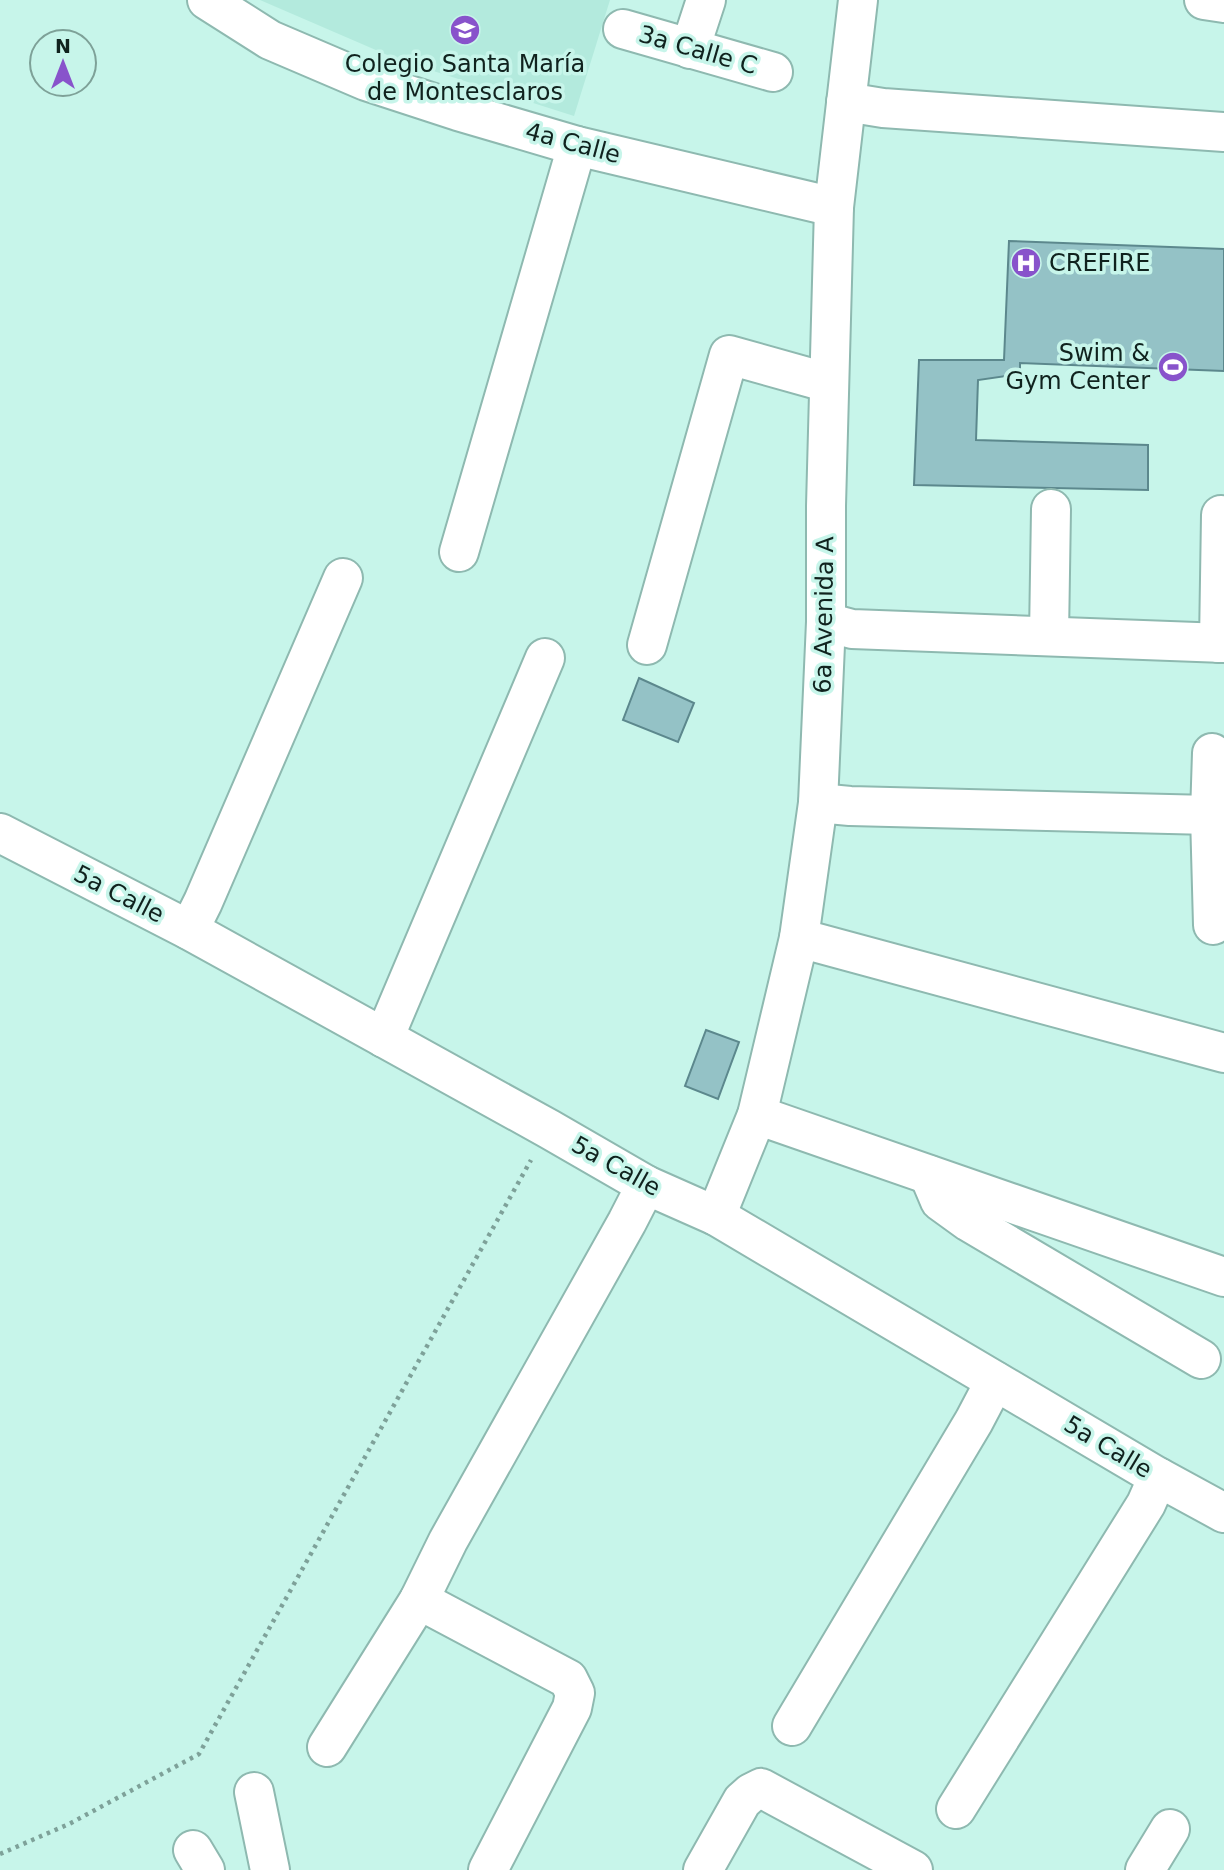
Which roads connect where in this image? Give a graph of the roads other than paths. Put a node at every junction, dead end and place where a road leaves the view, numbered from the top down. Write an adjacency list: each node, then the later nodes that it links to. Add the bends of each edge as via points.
1 (207, 0): 11 (street, 4a Calle, via 270,40 366,81)
2 (706, 0): 7 (street)
3 (858, 0): 9 (street, 6a Avenida A)
4 (1204, 0): 5 (street)
5 (1224, 3)
6 (624, 29): 7 (street, 3a Calle C)
7 (690, 49): 8 (street, 3a Calle C)
8 (773, 72)
9 (846, 102): 10 (street); 12 (street, 6a Avenida A)
10 (1224, 132)
11 (577, 145): 12 (street, 4a Calle); 16 (street)
12 (834, 207): 13 (street, 6a Avenida A)
13 (829, 383): 18 (street, 6a Avenida A); 21 (street, via 729,355)
14 (1051, 509): 19 (street)
15 (1221, 515): 20 (street)
16 (459, 552)
17 (343, 578): 28 (street)
18 (826, 622): 19 (street, via 852,629); 24 (street, 6a Avenida A)
19 (1049, 636): 20 (street)
20 (1222, 643)
21 (647, 645)
22 (545, 658): 30 (street)
23 (1212, 754): 25 (street)
24 (818, 803): 25 (street); 29 (street, 6a Avenida A)
25 (1210, 815): 27 (street)
26 (0, 832): 28 (street, 5a Calle)
27 (1213, 925)
28 (189, 930): 30 (street, 5a Calle)
29 (799, 938): 31 (street); 32 (street, 6a Avenida A)
30 (384, 1038): 34 (street, 5a Calle)
31 (1224, 1053)
32 (757, 1115): 33 (street); 35 (street, 6a Avenida A)
33 (929, 1175): 36 (street); 37 (street, via 940,1201 969,1222)
34 (646, 1185): 35 (street, 5a Calle); 41 (street, via 447,1541)
35 (716, 1216): 38 (street, 5a Calle)
36 (1224, 1277)
37 (1200, 1359)
38 (995, 1381): 39 (street, 5a Calle); 42 (street)
39 (1158, 1477): 40 (street, 5a Calle); 45 (street, via 1146,1504)
40 (1224, 1513)
41 (419, 1600): 43 (street); 48 (street, via 568,1679 575,1693 572,1708)
42 (792, 1726)
43 (327, 1746)
44 (254, 1792): 47 (street)
45 (956, 1810)
46 (1170, 1829): 51 (street)
47 (270, 1870)
48 (488, 1870)
49 (704, 1870): 50 (street, via 742,1801 761,1788)
50 (913, 1870)
51 (1145, 1870)

